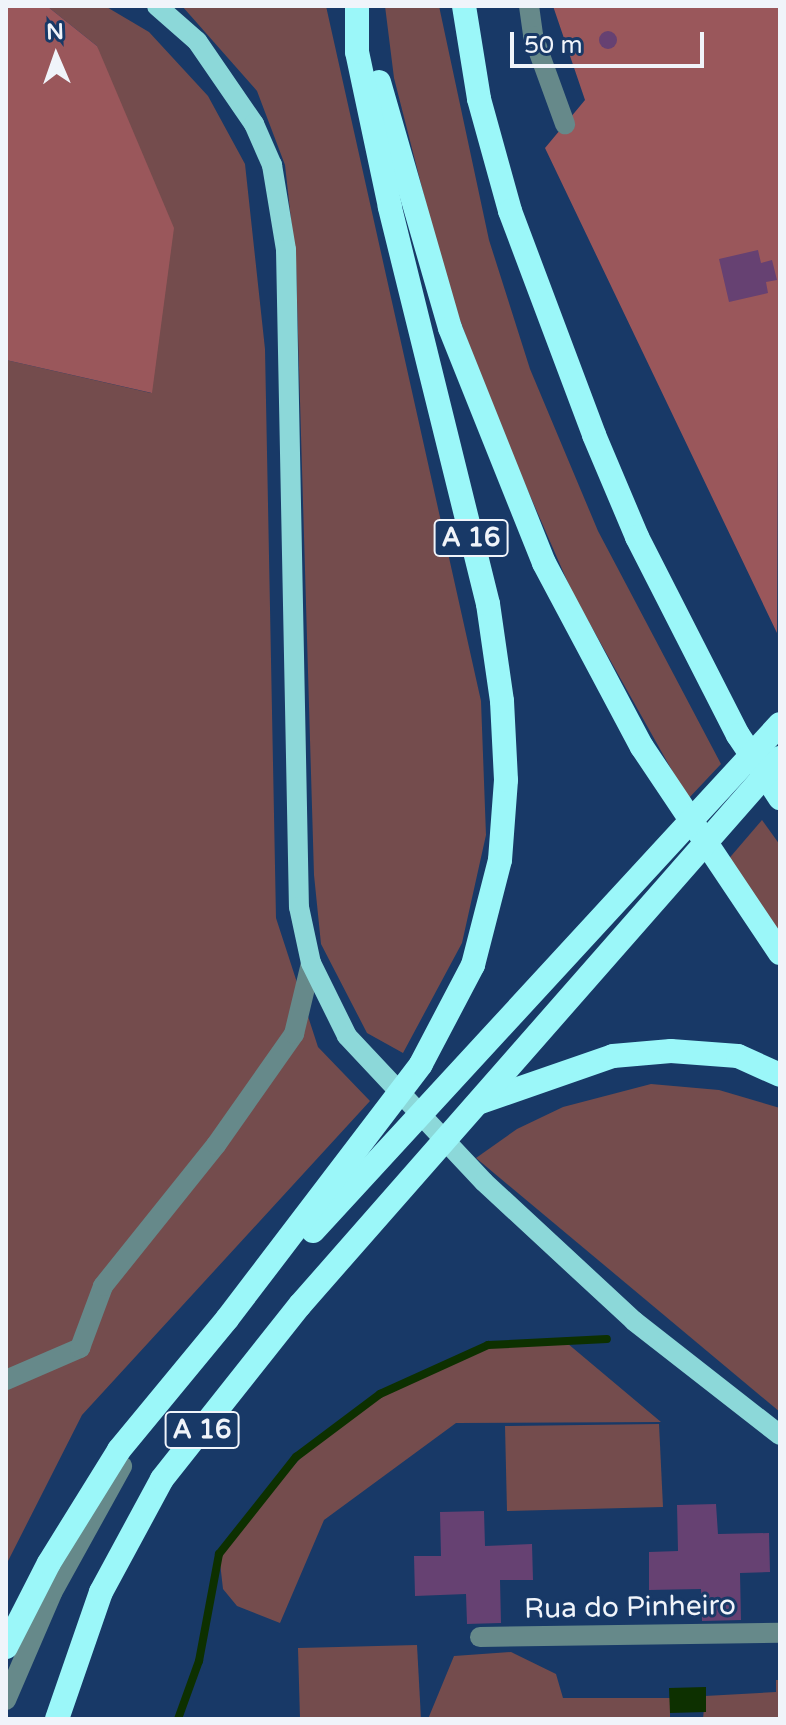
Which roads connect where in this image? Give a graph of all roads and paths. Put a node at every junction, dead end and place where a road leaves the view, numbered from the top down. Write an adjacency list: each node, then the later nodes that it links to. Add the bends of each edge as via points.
1 (157, 6): 13 (main road, via 197,41 254,124 272,165 284,236 299,907)
2 (359, 6): 12 (highway, A 16, via 450,328 544,563 642,747); 16 (highway, A 16, via 360,67 488,604 502,701 506,780 500,860 473,965 421,1064)
3 (464, 6): 6 (highway, via 487,127 556,337 637,537)
4 (529, 6): 5 (street, via 533,36)
5 (565, 124)
6 (702, 662): 9 (highway); 10 (highway, via 738,735)
7 (780, 724): 11 (highway, A 16)
8 (780, 758): 11 (highway, A 16)
9 (780, 766)
10 (780, 798)
11 (645, 892): 15 (highway, A 16); 16 (highway, A 16, via 443,1086 386,1155)
12 (780, 953)
13 (311, 963): 17 (street, via 294,1034 216,1145 103,1286 80,1348); 19 (main road, via 347,1036 484,1182 634,1321)
14 (780, 1075): 15 (highway, via 738,1056 671,1051 613,1056)
15 (472, 1105): 20 (highway, A 16, via 300,1305 162,1479)
16 (227, 1319): 18 (highway, A 16)
17 (6, 1380)
18 (154, 1406): 23 (highway, A 16, via 72,1525); 24 (street, via 52,1593)
19 (780, 1435)
20 (116, 1564): 25 (highway, via 84,1613); 26 (highway, A 16, via 72,1666)
21 (780, 1633): 22 (street, Rua do Pinheiro)
22 (480, 1637)
23 (6, 1647)
24 (6, 1700)
25 (44, 1719)
26 (57, 1719)

